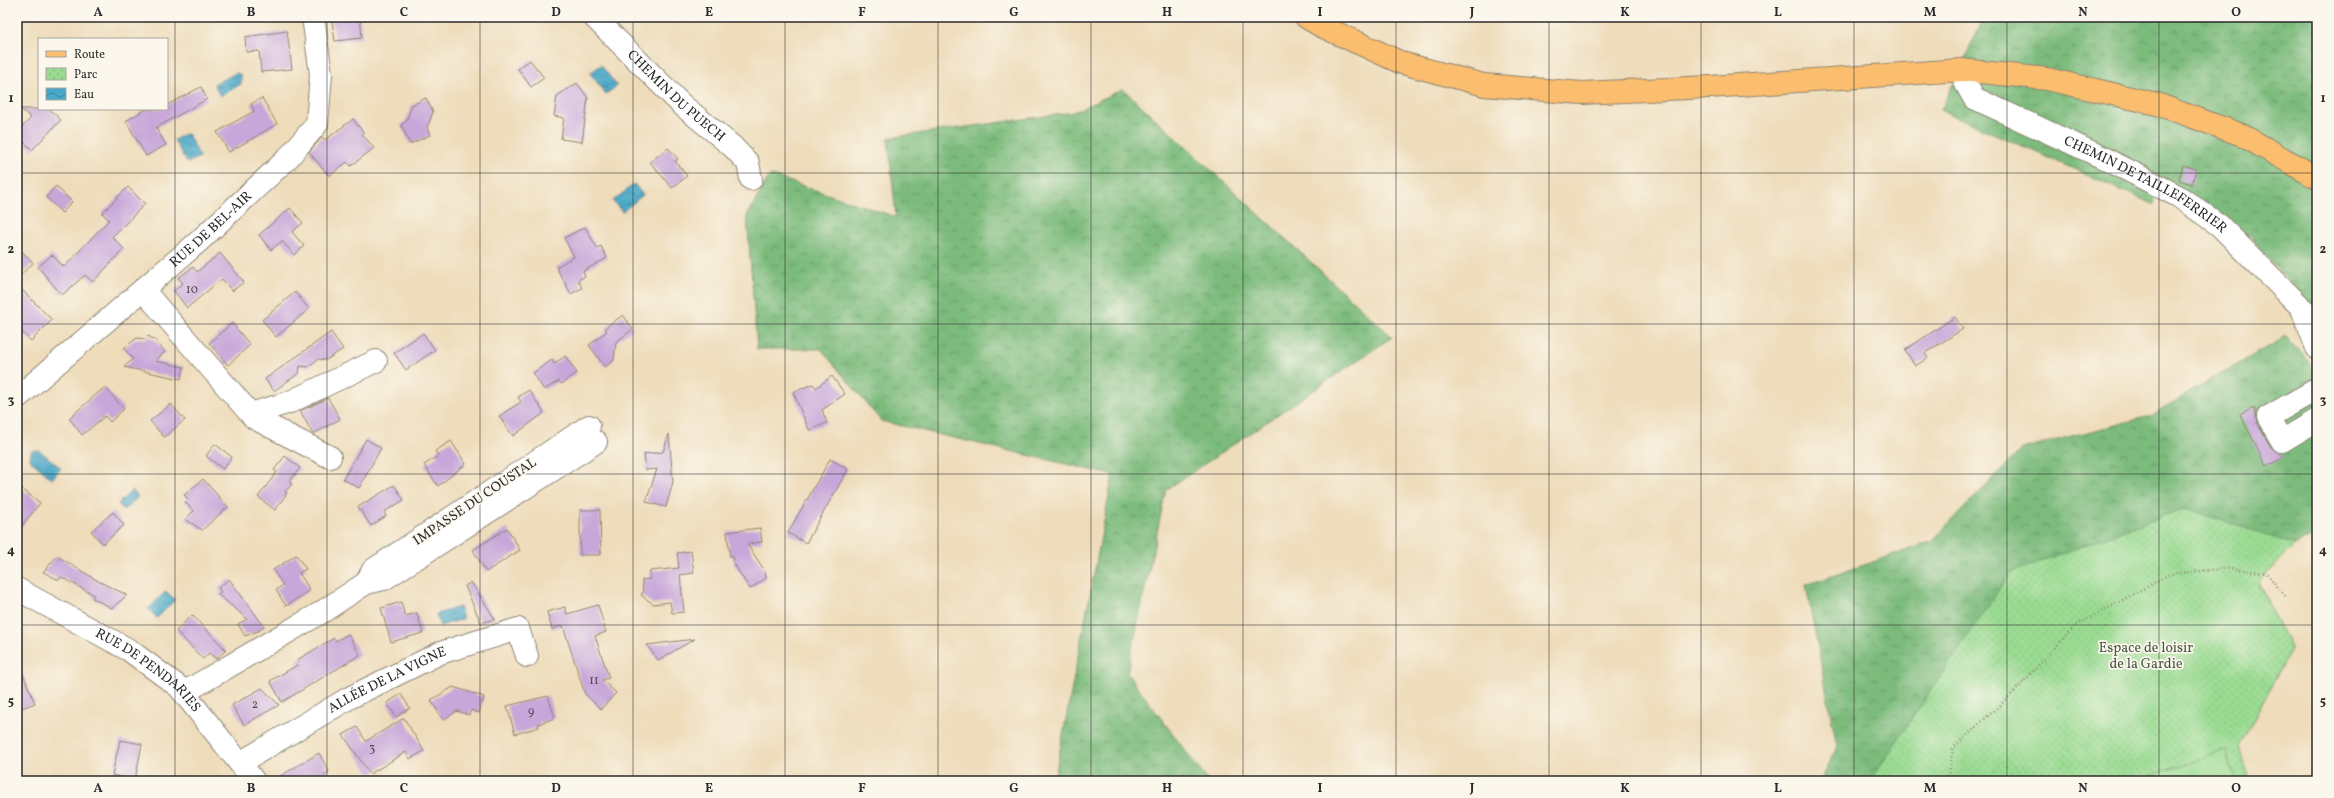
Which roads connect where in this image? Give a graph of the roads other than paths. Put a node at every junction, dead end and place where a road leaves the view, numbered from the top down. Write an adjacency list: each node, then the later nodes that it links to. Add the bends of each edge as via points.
1 (313, 17): 7 (street, RUE DE BEL-AIR, via 321,74 317,124 287,159)
2 (594, 17): 6 (street, CHEMIN DU PUECH, via 681,104 733,147 748,163)
3 (1306, 17): 4 (main road, via 1402,63 1484,85 1582,93)
4 (1962, 70): 5 (main road, via 2047,79 2157,104 2242,135); 8 (street, CHEMIN DE TAILLEFERRIER, via 1974,98 2106,159 2178,196 2219,225)
5 (2317, 178)
6 (751, 179)
7 (143, 290): 13 (street, RUE DE BEL-AIR); 14 (street)
8 (2301, 306): 9 (street, CHEMIN DE TAILLEFERRIER); 10 (street)
9 (2317, 323)
10 (2317, 348)
11 (376, 361): 14 (street, via 290,402)
12 (2317, 389): 15 (street, via 2268,417 2282,441)
13 (17, 398)
14 (251, 414): 17 (street, via 254,418)
15 (2317, 420)
16 (592, 434): 20 (street, IMPASSE DU COUSTAL, via 373,570 366,583 322,612)
17 (330, 457)
18 (17, 589): 20 (street, RUE DE PENDARIES, via 129,650)
19 (527, 656): 21 (street, ALLÉE DE LA VIGNE, via 518,629 440,653 349,698)
20 (185, 692): 21 (street, RUE DE PENDARIES)
21 (240, 763): 22 (street, RUE DE PENDARIES)
22 (254, 781)

